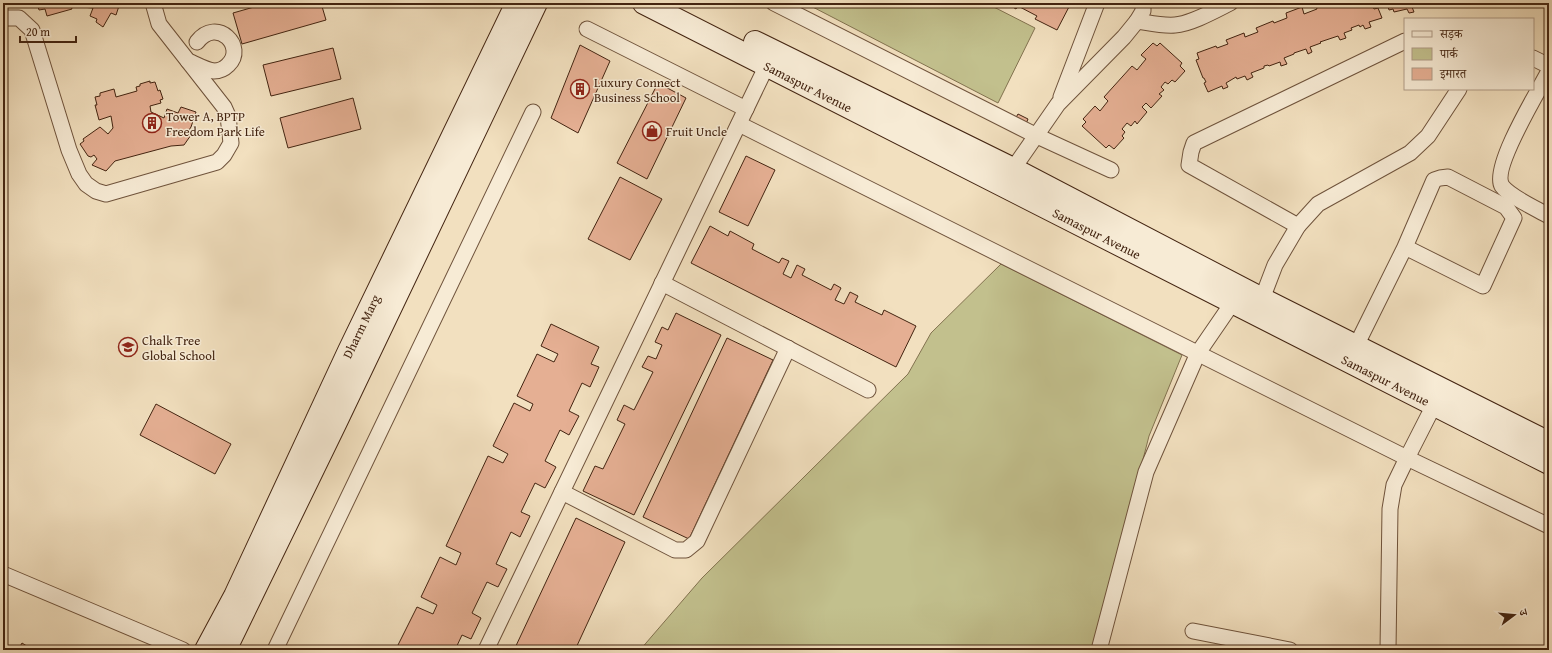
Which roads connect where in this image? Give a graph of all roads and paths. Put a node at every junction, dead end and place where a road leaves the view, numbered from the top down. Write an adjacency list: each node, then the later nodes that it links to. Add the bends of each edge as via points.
1 (153, 3): 16 (street, via 159,24)
2 (517, 3): 48 (main road, Dharm Marg, via 352,344 235,596)
3 (536, 3): 49 (main road, Dharm Marg)
4 (644, 3): 17 (main road, Samaspur Avenue)
5 (674, 3): 26 (main road, Samaspur Avenue)
6 (774, 3): 25 (street)
7 (1097, 3): 21 (street)
8 (1143, 3): 11 (street, via 1143,11)
9 (1230, 3): 11 (street, via 1177,25 1163,26)
10 (3, 18): 16 (street, via 19,18 32,30 69,150 79,174 86,184 106,194 217,162 224,155 231,143 228,116 224,107)
11 (1138, 21): 21 (street)
12 (587, 29): 22 (street)
13 (1404, 41): 29 (street, via 1194,143 1189,165)
14 (197, 42): 16 (street, via 212,32 224,34 229,38 234,50 230,63 213,71)
15 (1534, 58): 18 (street)
16 (186, 60)
17 (767, 65): 22 (street); 33 (main road, Samaspur Avenue)
18 (1549, 66)
19 (1549, 71): 28 (street, via 1523,117 1503,160 1500,176 1502,185 1509,192)
20 (1458, 90): 29 (street, via 1428,136 1410,153 1318,204)
21 (1058, 104): 25 (street)
22 (746, 109): 24 (street)
23 (533, 112): 50 (street)
24 (739, 124): 31 (street); 36 (street)
25 (1037, 136): 26 (street); 27 (street)
26 (1013, 169): 32 (main road, Samaspur Avenue)
27 (1112, 170)
28 (1549, 216)
29 (1298, 226): 32 (street, via 1275,265)
30 (1405, 248): 30 (street, via 1483,286 1514,218 1506,207 1448,177 1440,178 1434,180); 34 (street)
31 (662, 283): 35 (street); 43 (street)
32 (1262, 299): 34 (main road, Samaspur Avenue)
33 (1233, 302): 36 (street); 38 (main road, Samaspur Avenue)
34 (1356, 346): 39 (main road, Samaspur Avenue)
35 (788, 348): 37 (street); 43 (street, via 697,541 686,550 675,550)
36 (1198, 353): 41 (street); 52 (street, via 1146,472)
37 (868, 390)
38 (1434, 404): 39 (main road, Samaspur Avenue); 41 (street)
39 (1514, 435): 40 (main road, Samaspur Avenue); 42 (main road, Samaspur Avenue)
40 (1549, 443)
41 (1407, 458): 44 (street); 54 (street, via 1394,485 1390,509)
42 (1549, 463)
43 (562, 492): 51 (street)
44 (1549, 526)
45 (3, 574): 47 (street)
46 (1192, 631): 53 (street)
47 (183, 650)
48 (206, 650)
49 (226, 650)
50 (275, 650)
51 (486, 650)
52 (1099, 650)
53 (1290, 650)
54 (1388, 650)

